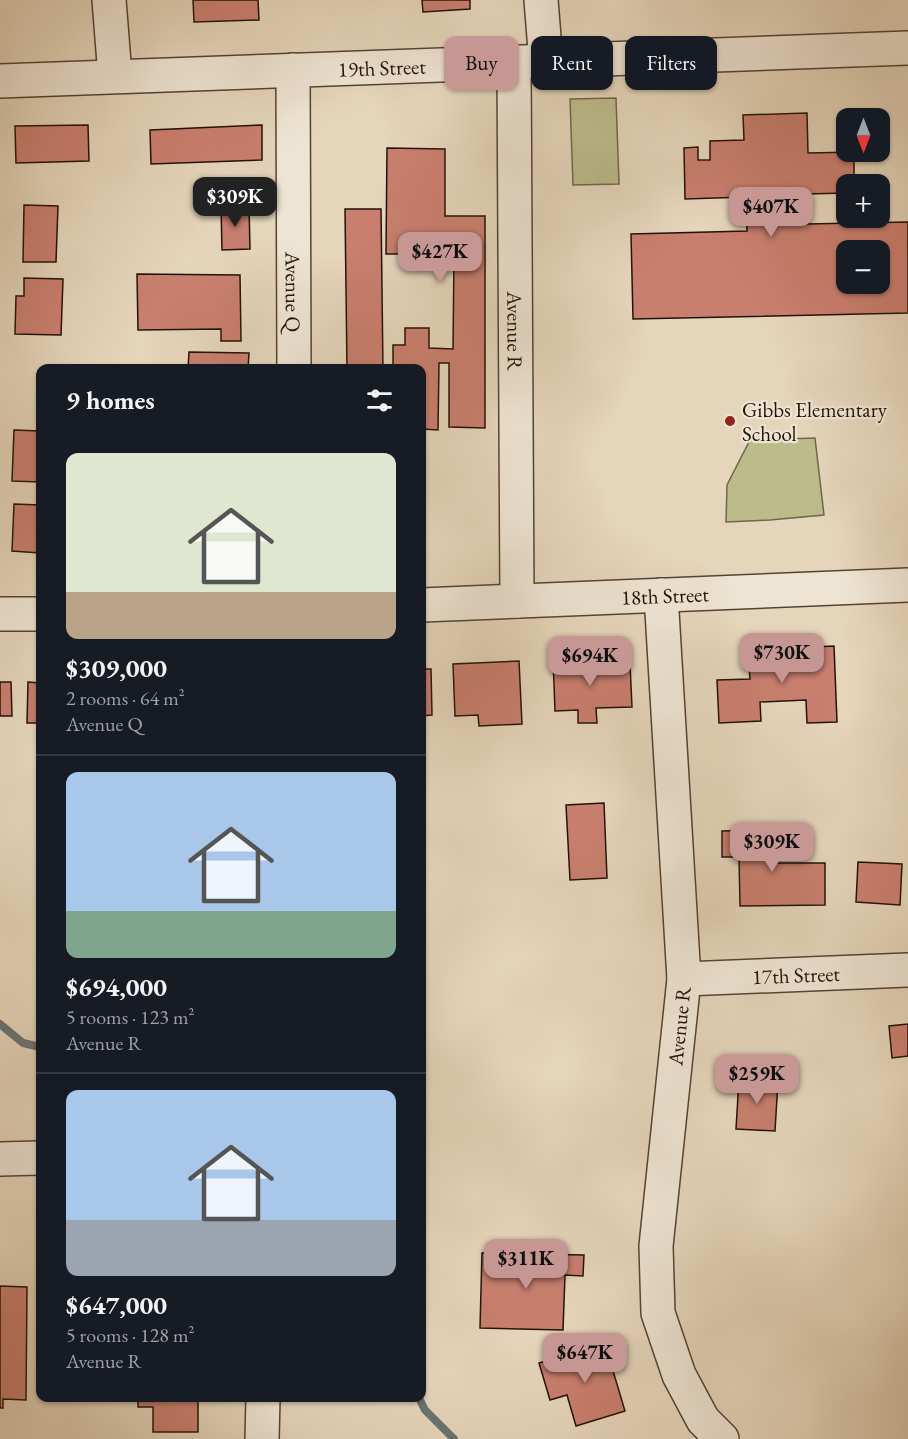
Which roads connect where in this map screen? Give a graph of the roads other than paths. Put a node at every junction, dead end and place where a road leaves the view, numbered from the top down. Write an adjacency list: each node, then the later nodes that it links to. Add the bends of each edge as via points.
1 (109, 0): 6 (street)
2 (541, 0): 4 (street, Avenue R)
3 (908, 48): 4 (street, 19th Street)
4 (530, 63): 5 (street, 19th Street); 11 (street, Avenue R)
5 (293, 70): 6 (street, 19th Street); 8 (street, Avenue Q)
6 (115, 76): 7 (street, 19th Street)
7 (0, 81)
8 (294, 364)
9 (908, 585): 10 (street, 18th Street)
10 (661, 595): 11 (street, 18th Street); 16 (street, Avenue R)
11 (517, 601): 12 (street, 18th Street)
12 (426, 605)
13 (0, 614): 14 (street)
14 (36, 614)
15 (908, 970): 16 (street, 17th Street)
16 (684, 979): 21 (street, Avenue R, via 656,1246 658,1312 679,1375 703,1420)
17 (36, 1158): 18 (street)
18 (0, 1159)
19 (263, 1402): 20 (street)
20 (262, 1439)
21 (722, 1439)

